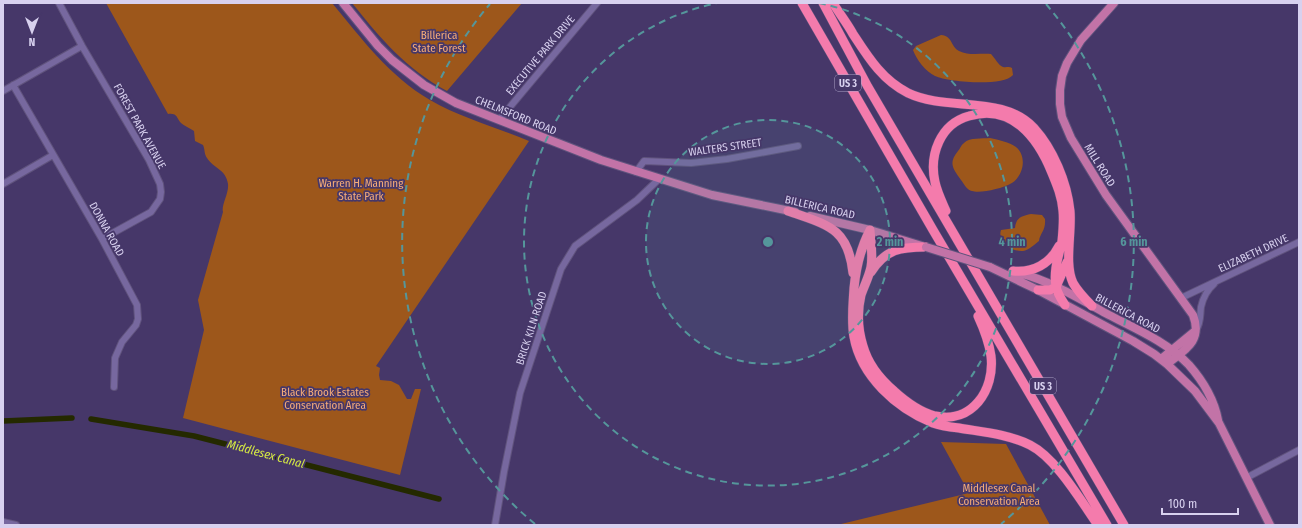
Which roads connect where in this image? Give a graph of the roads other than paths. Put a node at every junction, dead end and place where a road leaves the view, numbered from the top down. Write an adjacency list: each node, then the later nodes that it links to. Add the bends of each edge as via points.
1 (59, 3): 8 (street, FOREST PARK AVENUE)
2 (343, 3): 11 (main road, CHELMSFORD ROAD, via 378,46 424,86)
3 (597, 3): 11 (street, EXECUTIVE PARK DRIVE)
4 (802, 3): 31 (highway, US 3)
5 (823, 3): 23 (highway, US 3, via 868,87)
6 (833, 3): 25 (highway, via 872,63 899,87 934,101 1006,110 1024,119 1035,129 1054,159 1067,194 1071,224)
7 (1114, 3): 34 (main road, MILL ROAD, via 1082,40 1067,64 1060,90 1062,117 1071,138 1106,195)
8 (82, 46): 9 (street); 20 (street, FOREST PARK AVENUE, via 156,172 161,192 158,204 151,212)
9 (13, 85): 10 (street); 13 (street, DONNA ROAD)
10 (3, 91)
11 (499, 120): 14 (main road, CHELMSFORD ROAD)
12 (798, 146): 14 (street, WALTERS STREET, via 691,163 644,161)
13 (53, 155): 16 (street); 20 (street, DONNA ROAD)
14 (636, 172): 15 (main road, CHELMSFORD ROAD)
15 (659, 179): 17 (main road, CHELMSFORD ROAD); 46 (street, BRICK KILN ROAD, via 637,200 575,246 561,269 520,393)
16 (3, 184)
17 (712, 195): 18 (main road, BILLERICA ROAD)
18 (788, 211): 19 (main road, BILLERICA ROAD); 30 (highway, via 827,226 841,237 851,255)
19 (870, 230): 24 (main road, BILLERICA ROAD); 28 (highway, via 872,256); 30 (highway, via 863,242)
20 (102, 239): 40 (street, DONNA ROAD, via 134,299 138,312 136,325 122,342 115,358)
21 (1062, 241): 23 (highway, via 1063,211 1060,194 1041,148 1016,122 1000,115 979,114 962,118 949,127 935,152 934,169 938,192); 27 (highway, via 1053,255 1036,269); 32 (highway, via 1056,270)
22 (1299, 242): 29 (street, ELIZABETH DRIVE)
23 (962, 247): 49 (highway, US 3)
24 (926, 248): 26 (main road, BILLERICA ROAD, bridge); 28 (highway, via 906,248 889,252)
25 (1069, 251): 32 (highway); 36 (highway, via 1069,269 1073,284)
26 (990, 267): 27 (main road, BILLERICA ROAD); 33 (main road, BILLERICA ROAD)
27 (1013, 271): 32 (main road, BILLERICA ROAD)
28 (868, 276): 31 (highway, via 861,297 859,321 863,347 870,362 879,376 898,395 922,411 941,417 962,414 980,401 988,387 991,373 991,357 986,335)
29 (1216, 282): 34 (street, ELIZABETH DRIVE); 37 (street, ELIZABETH DRIVE, via 1205,296)
30 (855, 284): 47 (highway, via 852,316 854,338 864,364 882,389 906,408 934,423 1006,436 1031,445 1051,462 1070,484)
31 (966, 285): 48 (highway, US 3)
32 (1056, 287): 33 (highway); 35 (highway); 36 (main road, BILLERICA ROAD)
33 (1038, 290): 35 (main road, BILLERICA ROAD)
34 (1181, 298): 37 (main road, MILL ROAD, via 1193,315)
35 (1065, 305): 39 (main road, BILLERICA ROAD)
36 (1092, 306): 38 (main road, BILLERICA ROAD)
37 (1195, 331): 38 (main road, via 1193,342 1186,349)
38 (1175, 353): 39 (main road); 41 (main road, BILLERICA ROAD, via 1189,366 1207,390 1215,406)
39 (1164, 361): 41 (main road, BILLERICA ROAD, via 1195,391)
40 (114, 388)
41 (1219, 423): 43 (main road, BILLERICA ROAD)
42 (1299, 450): 43 (street)
43 (1246, 478): 50 (main road, BILLERICA ROAD)
44 (3, 522): 45 (street)
45 (16, 525)
46 (495, 525)
47 (1098, 525)
48 (1107, 525)
49 (1124, 525)
50 (1270, 525)

